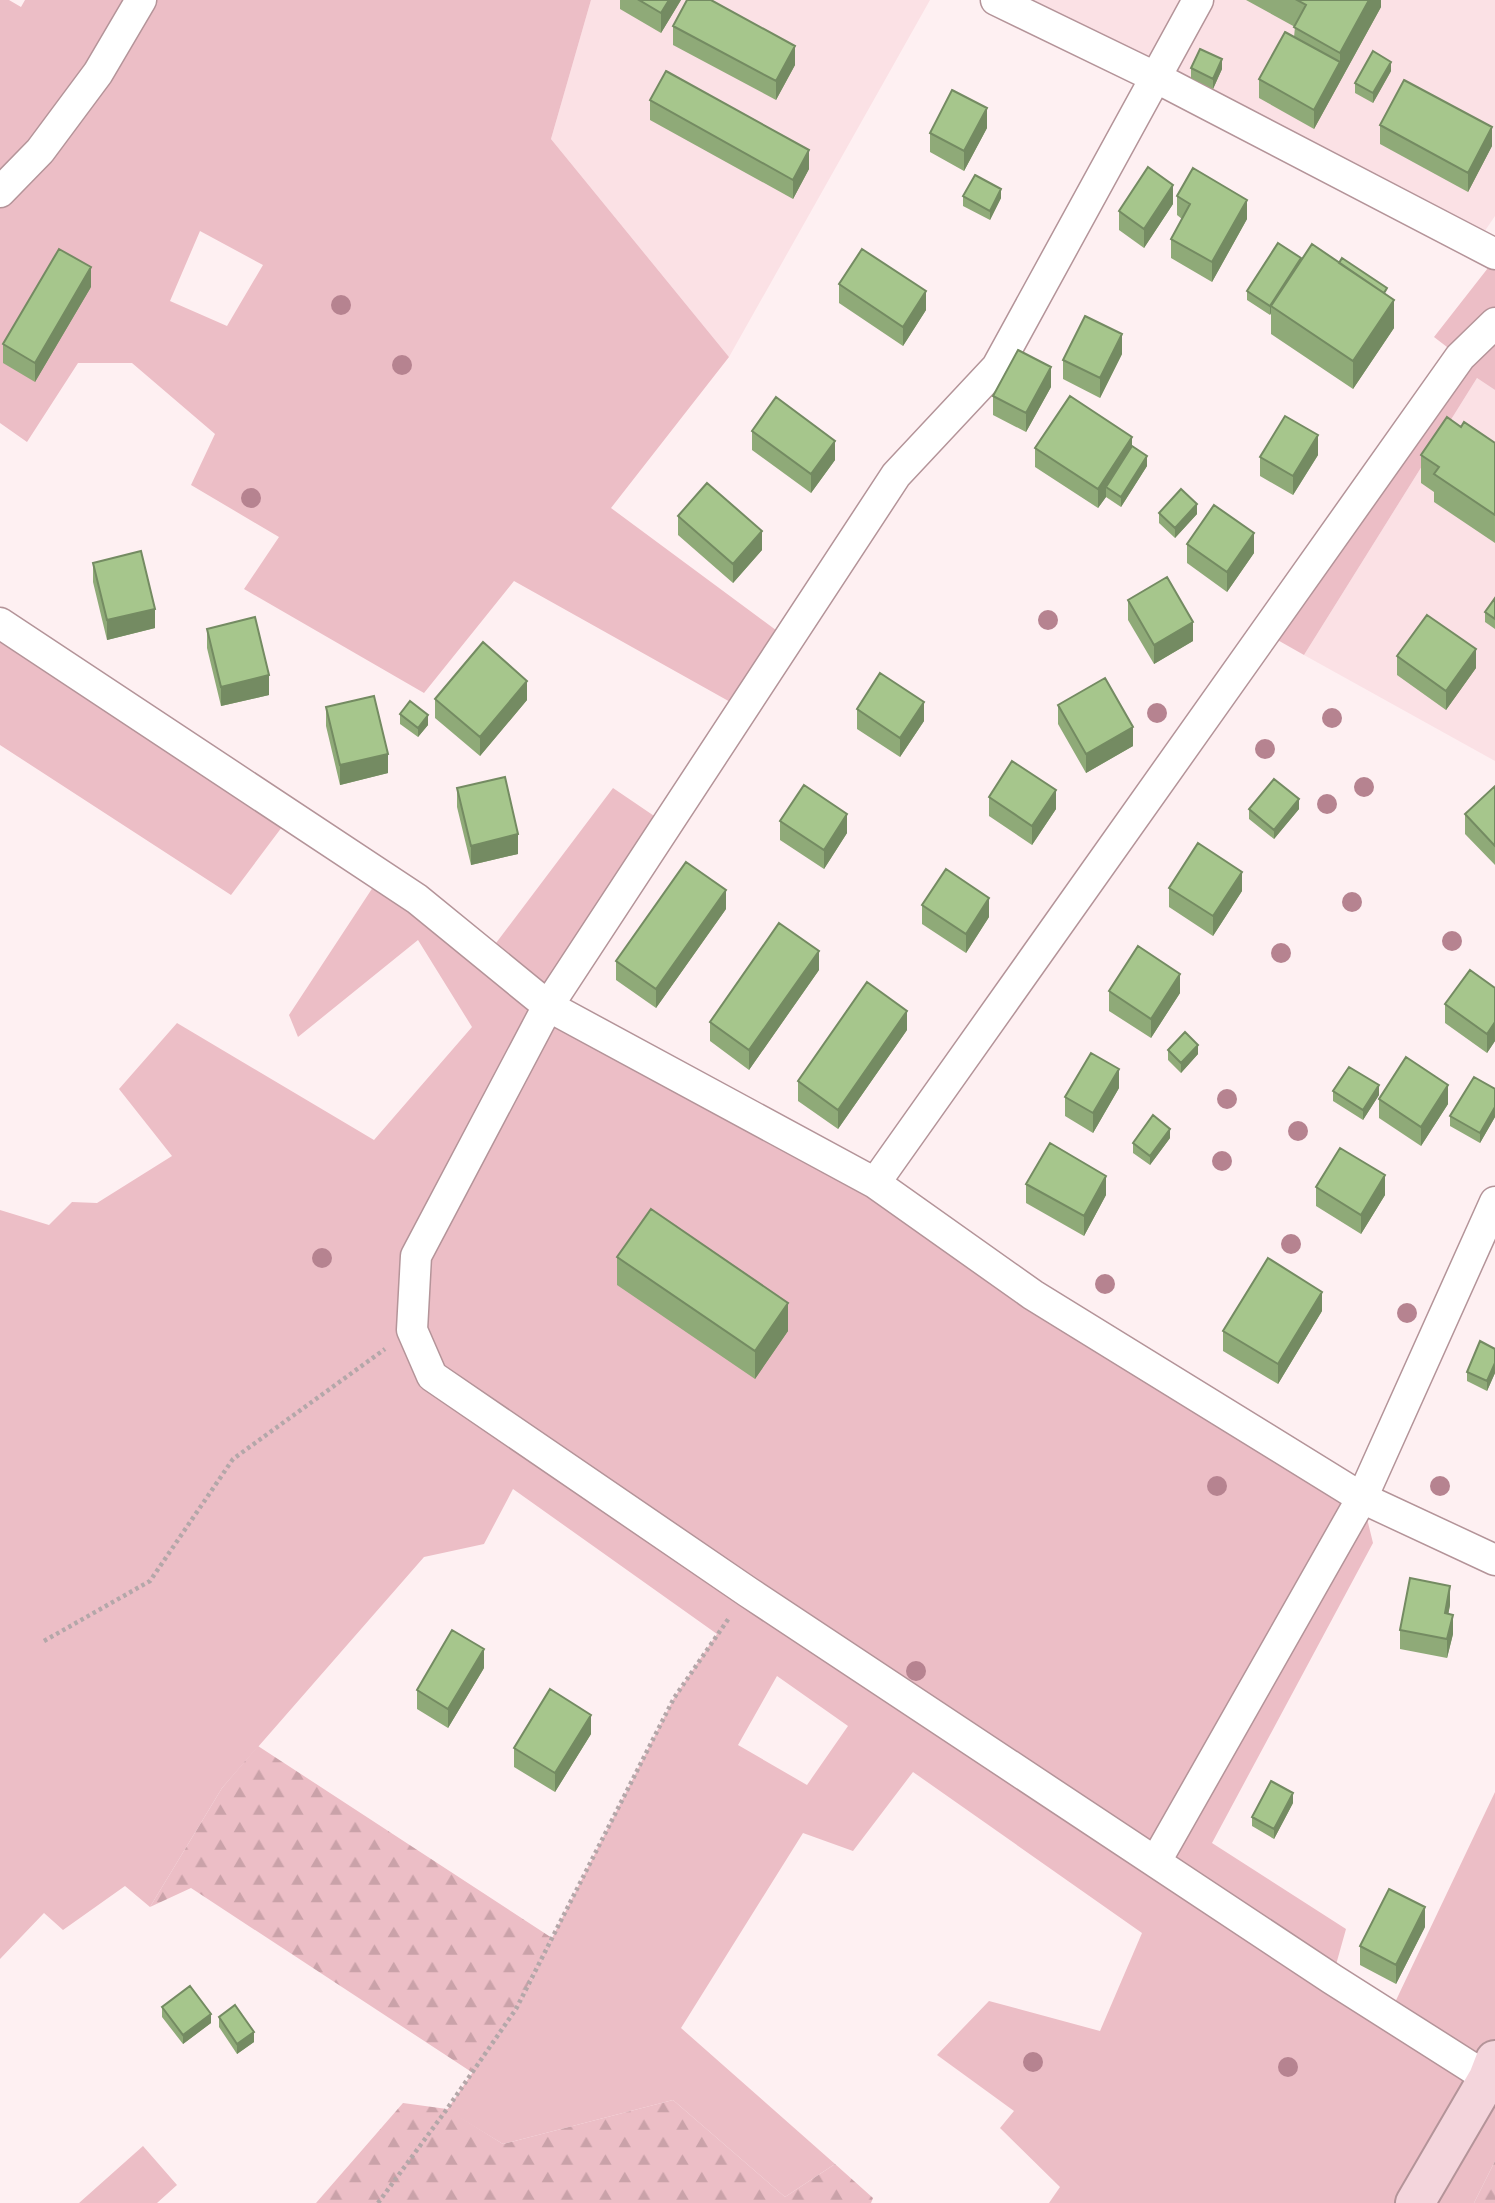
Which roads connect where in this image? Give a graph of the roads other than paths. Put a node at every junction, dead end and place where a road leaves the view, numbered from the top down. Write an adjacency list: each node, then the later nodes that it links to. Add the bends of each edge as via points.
1 (141, 0): 5 (street, via 98,73 40,151)
2 (996, 0): 4 (street)
3 (1198, 0): 4 (street)
4 (1155, 77): 6 (street); 9 (street, via 997,367 896,475)
5 (0, 192)
6 (1495, 254)
7 (1495, 323): 10 (street, via 1460,357)
8 (0, 623): 9 (street, via 417,899)
9 (548, 1006): 10 (street); 14 (street, via 416,1256 412,1330 432,1376 748,1592)
10 (875, 1183): 12 (street, via 1033,1296)
11 (1495, 1202): 12 (street)
12 (1362, 1498): 13 (street); 14 (street)
13 (1495, 1560)
14 (1156, 1861): 15 (street, via 1332,1979)
15 (1491, 2069): 16 (main road)
16 (1415, 2203)

